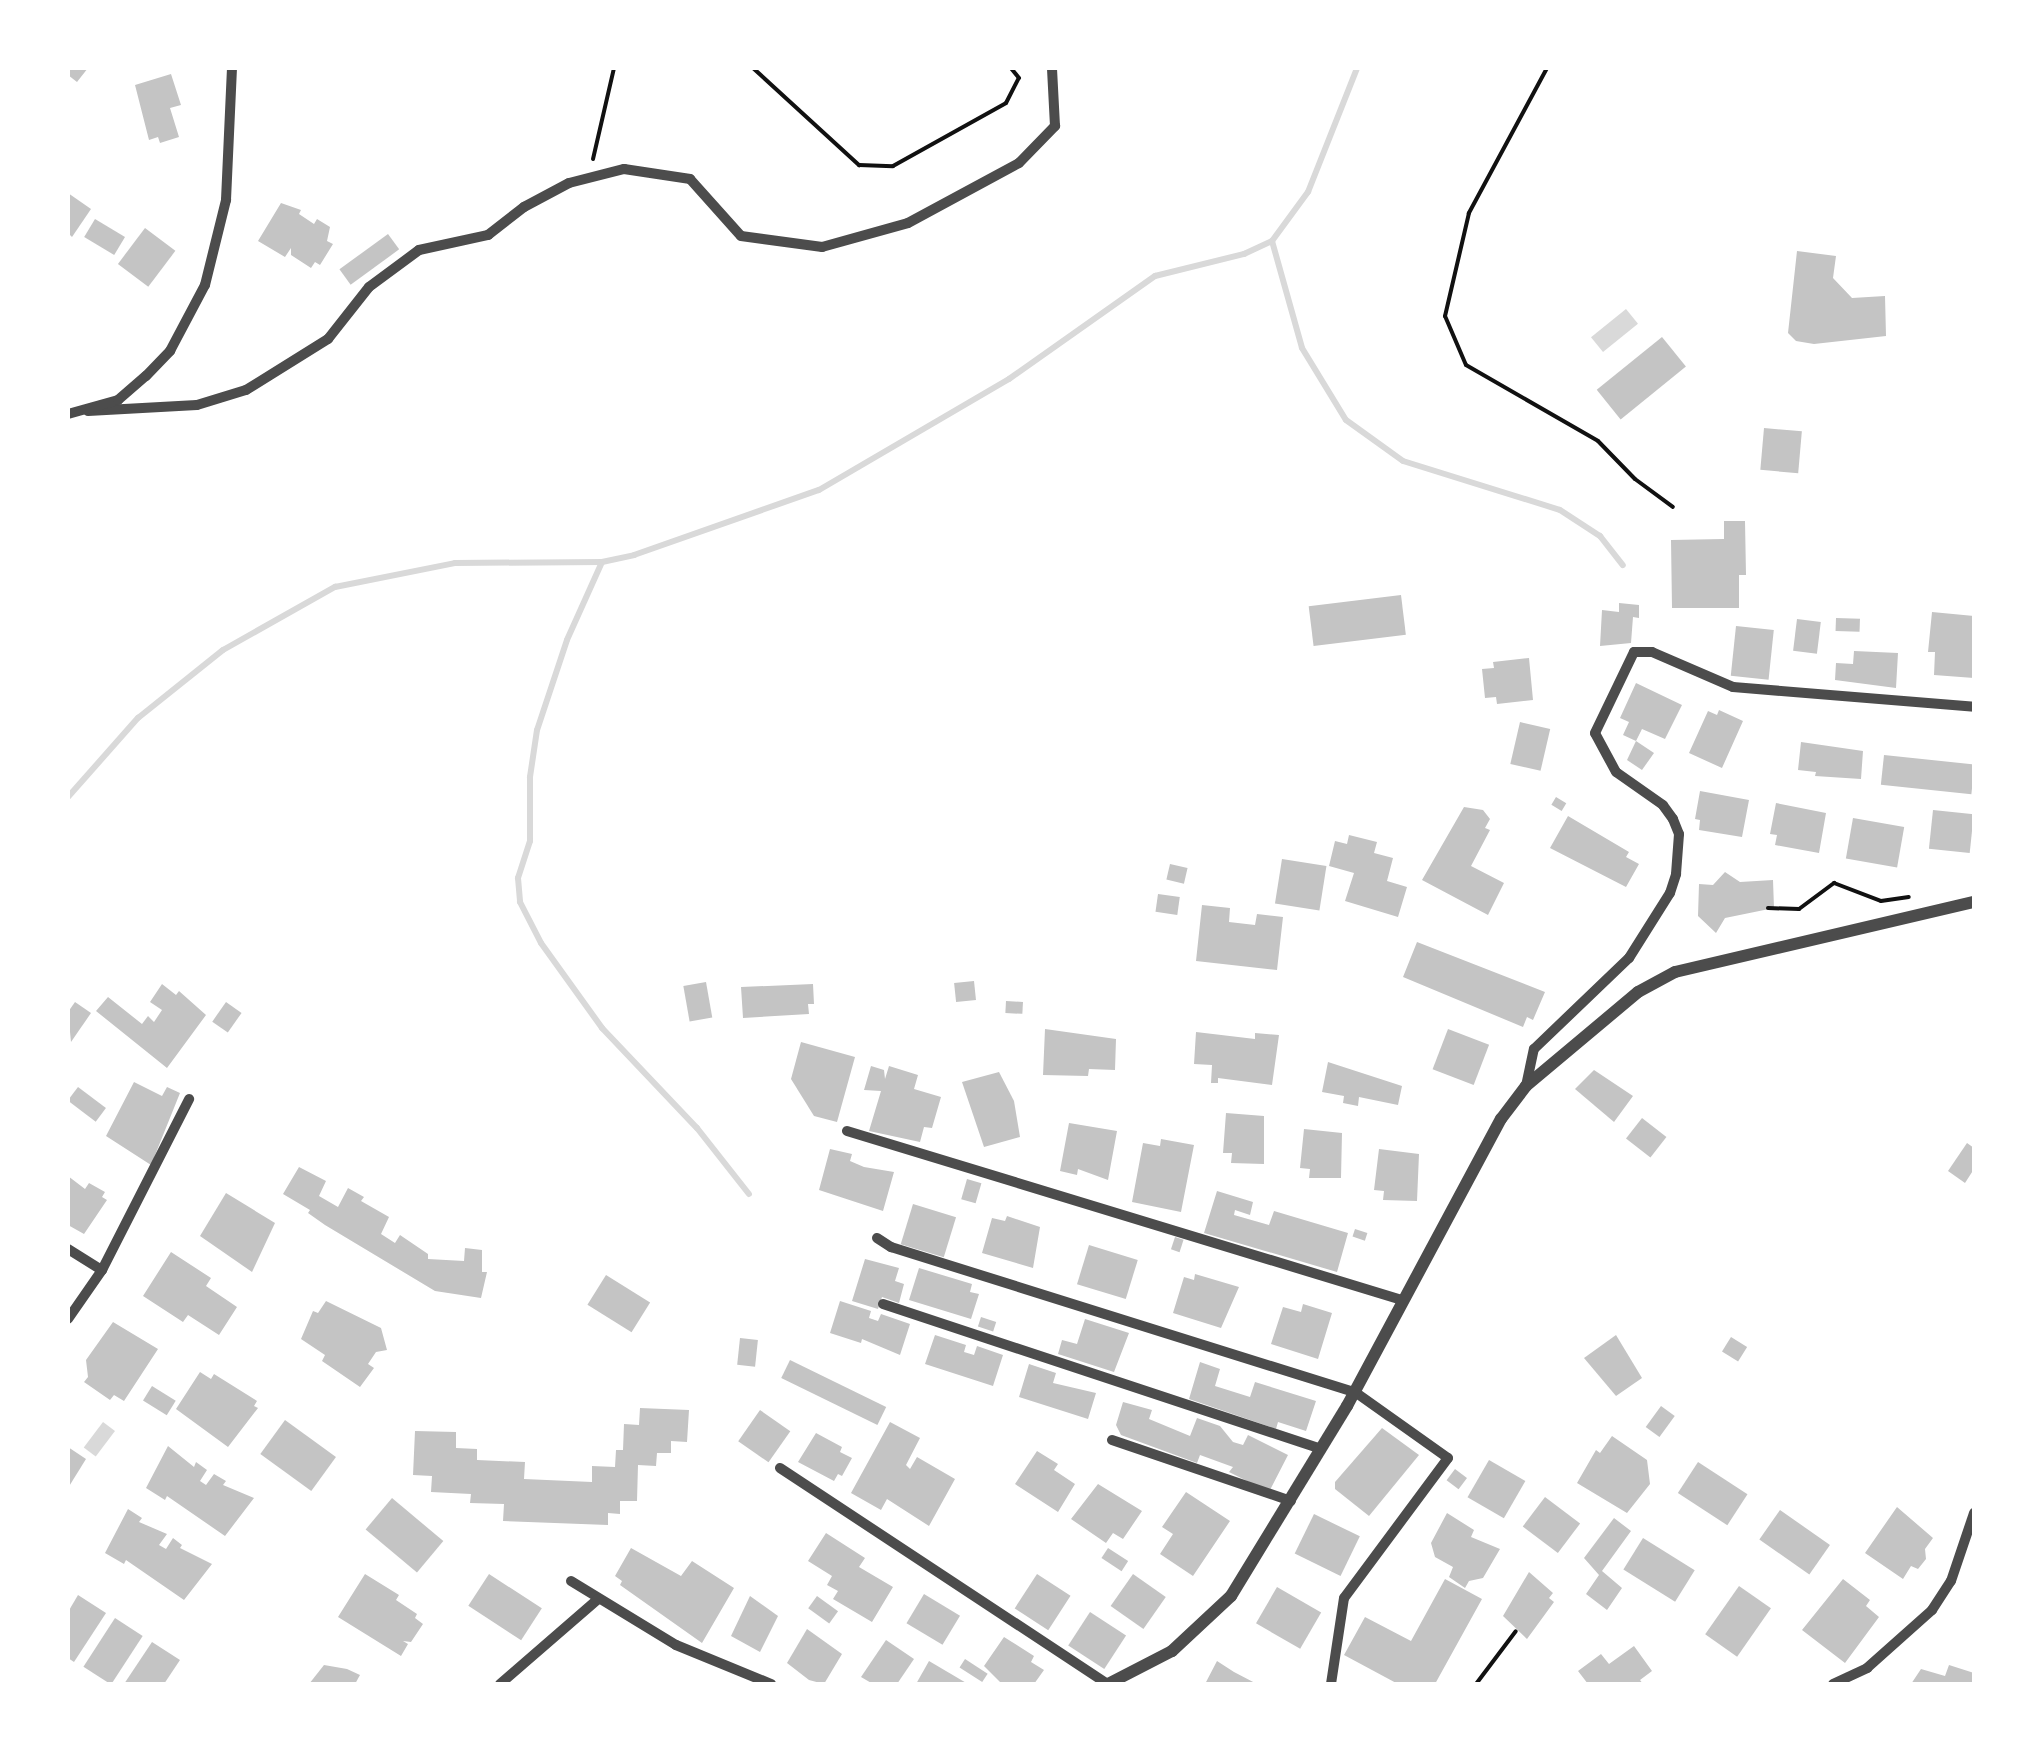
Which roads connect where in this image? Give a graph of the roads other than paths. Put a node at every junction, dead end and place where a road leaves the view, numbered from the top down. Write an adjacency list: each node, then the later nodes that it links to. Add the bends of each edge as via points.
1 (232, 68): 3 (street, via 226,200 205,285 170,351 118,400)
2 (1052, 68): 3 (street, via 1054,126 1019,163 908,223 822,247 741,236 690,179 624,169 568,183 488,235 418,250 369,287 328,338 246,390 197,405)
3 (88, 412): 4 (street)
4 (68, 414)
5 (1974, 706): 7 (street, via 1733,687 1652,652 1634,652 1595,733 1616,772 1674,819 1680,834 1676,874 1628,958 1534,1049)
6 (1974, 902): 7 (street, via 1675,972 1638,992)
7 (1526, 1086): 13 (street, via 1501,1119)
8 (188, 1099): 12 (street)
9 (848, 1131): 13 (street)
10 (877, 1238): 16 (street)
11 (68, 1249): 12 (street)
12 (102, 1270): 15 (street)
13 (1402, 1300): 16 (street)
14 (882, 1304): 18 (street)
15 (68, 1319)
16 (1355, 1392): 18 (street); 27 (street, via 1448,1458 1344,1598)
17 (1112, 1440): 20 (street)
18 (1321, 1449): 20 (street)
19 (780, 1468): 26 (street)
20 (1291, 1501): 26 (street, via 1205,1625 1172,1651)
21 (1974, 1513): 28 (street, via 1951,1581 1932,1610 1867,1668)
22 (571, 1581): 23 (street)
23 (598, 1599): 24 (street); 25 (street, via 676,1644)
24 (500, 1684)
25 (771, 1684)
26 (1108, 1684)
27 (1330, 1684)
28 (1833, 1684)

